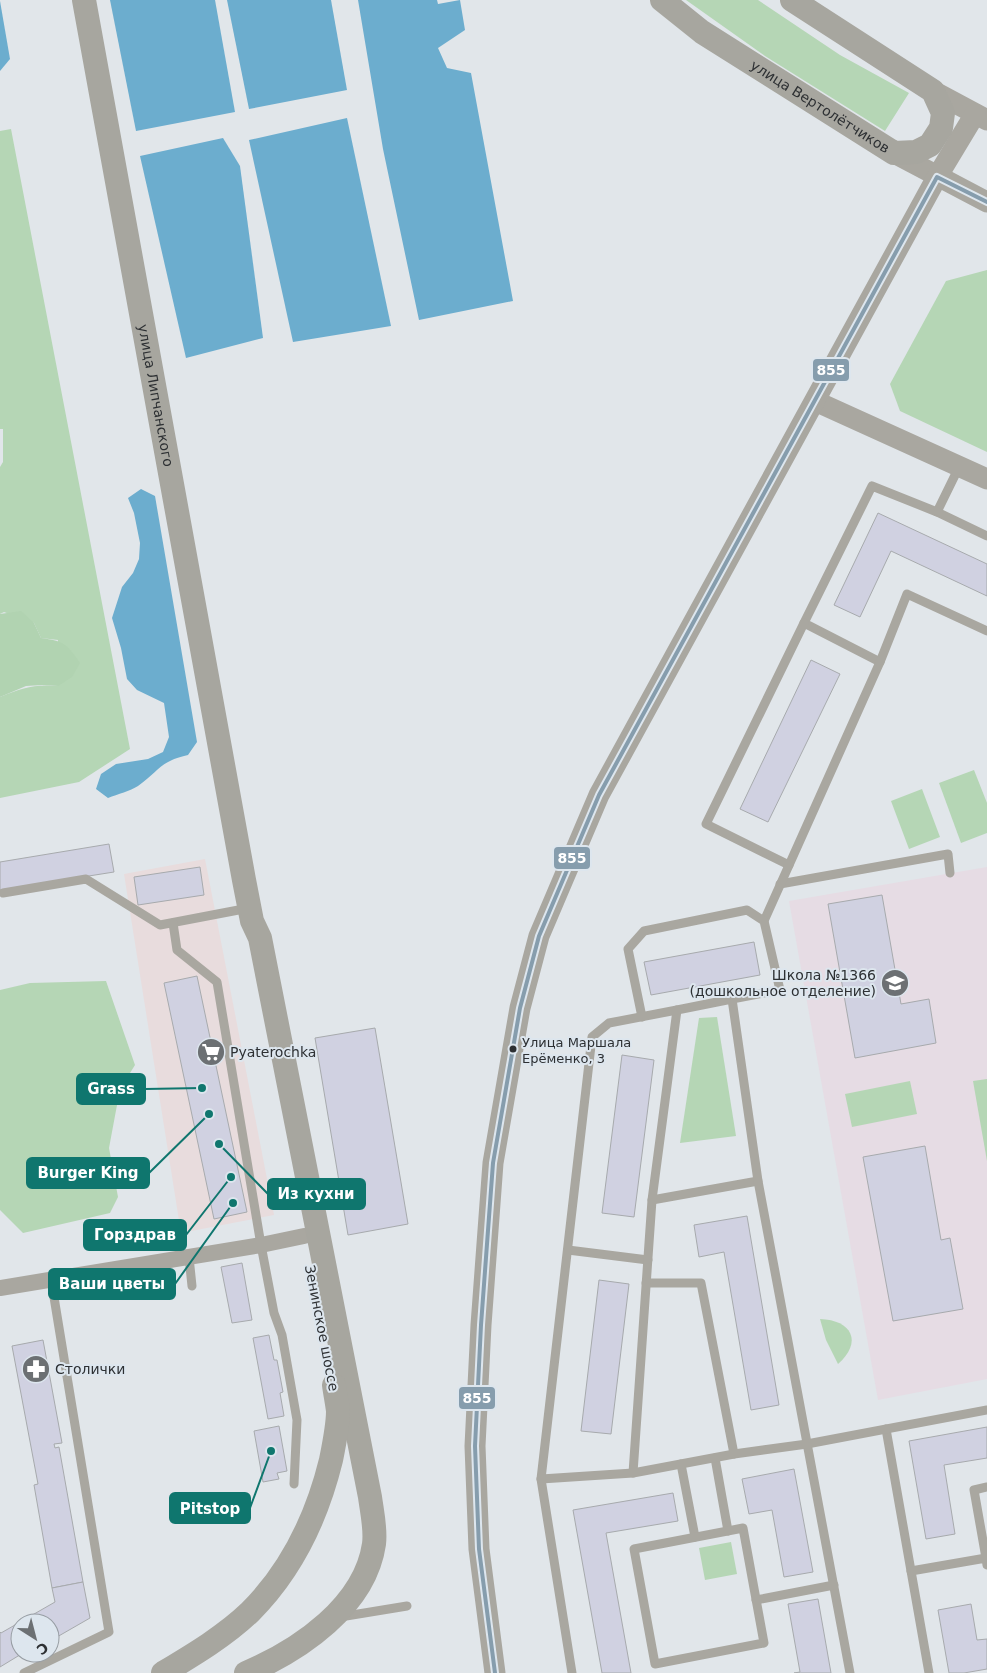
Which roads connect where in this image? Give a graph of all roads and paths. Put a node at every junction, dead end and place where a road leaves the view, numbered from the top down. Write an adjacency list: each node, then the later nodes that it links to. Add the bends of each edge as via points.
1 (84, 0): 17 (main road, улица Липчанского)
2 (662, 0): 6 (main road, улица Вертолётчиков, via 702,32)
3 (792, 0): 4 (main road)
4 (933, 91): 5 (street); 6 (main road, via 943,113 941,128 930,145 916,152)
5 (981, 117): 7 (street)
6 (894, 154): 7 (street, улица Вертолётчиков)
7 (937, 177): 8 (street, улица Вертолётчиков); 9 (street)
8 (987, 202)
9 (815, 401): 10 (street); 60 (street, via 600,795 540,936 520,1008 493,1163 475,1446 478,1548)
10 (959, 467): 11 (street); 12 (lane)
11 (987, 479)
12 (937, 512): 13 (lane); 14 (lane, via 872,486)
13 (987, 536)
14 (804, 623): 16 (lane); 18 (lane, via 706,824)
15 (987, 631): 16 (lane, via 907,594)
16 (880, 662): 18 (lane)
17 (229, 791): 22 (main road, Зенинское шоссе)
18 (789, 865): 20 (lane)
19 (950, 873): 20 (lane, via 948,854)
20 (780, 884): 23 (lane)
21 (3, 893): 24 (lane, via 86,879 160,925)
22 (251, 914): 24 (lane); 30 (main road, Зенинское шоссе, via 250,941); 56 (main road, Зенинское шоссе, via 260,938 374,1527 369,1562 354,1594)
23 (764, 921): 25 (lane, via 780,990); 27 (lane, via 747,910 644,931 628,949)
24 (173, 922): 31 (lane, via 178,950 217,982)
25 (732, 999): 26 (lane); 28 (lane)
26 (676, 1010): 27 (lane); 29 (lane)
27 (642, 1017): 32 (lane, via 610,1023 592,1037)
28 (758, 1181): 29 (lane); 41 (lane)
29 (652, 1200): 34 (lane)
30 (304, 1236): 31 (street); 58 (main road, Зенинское шоссе, via 338,1412 321,1498 293,1557 250,1612 224,1634)
31 (262, 1245): 33 (street); 47 (lane, via 297,1420)
32 (568, 1250): 34 (lane); 46 (lane)
33 (188, 1257): 35 (street); 37 (lane)
34 (648, 1260): 36 (lane)
35 (51, 1280): 38 (street); 57 (lane, via 109,1632)
36 (646, 1283): 42 (lane, via 701,1283); 45 (lane)
37 (192, 1286)
38 (0, 1288)
39 (987, 1410): 40 (lane)
40 (886, 1429): 41 (lane); 52 (lane)
41 (807, 1444): 42 (lane); 53 (lane)
42 (734, 1454): 43 (lane)
43 (715, 1458): 44 (lane); 49 (lane)
44 (681, 1464): 45 (lane); 50 (lane)
45 (633, 1473): 46 (lane)
46 (541, 1479): 61 (lane)
47 (294, 1484)
48 (987, 1487): 51 (lane, via 974,1490)
49 (728, 1531): 50 (lane); 54 (lane, via 742,1528)
50 (694, 1537): 54 (lane, via 634,1549 655,1664 764,1643)
51 (986, 1562): 52 (lane)
52 (911, 1571): 63 (lane)
53 (834, 1585): 54 (lane); 62 (lane)
54 (756, 1600)
55 (407, 1606): 56 (lane)
56 (333, 1619): 59 (main road, Зенинское шоссе, via 302,1642)
57 (24, 1673)
58 (163, 1673)
59 (246, 1673)
60 (495, 1673)
61 (572, 1673)
62 (850, 1673)
63 (929, 1673)

